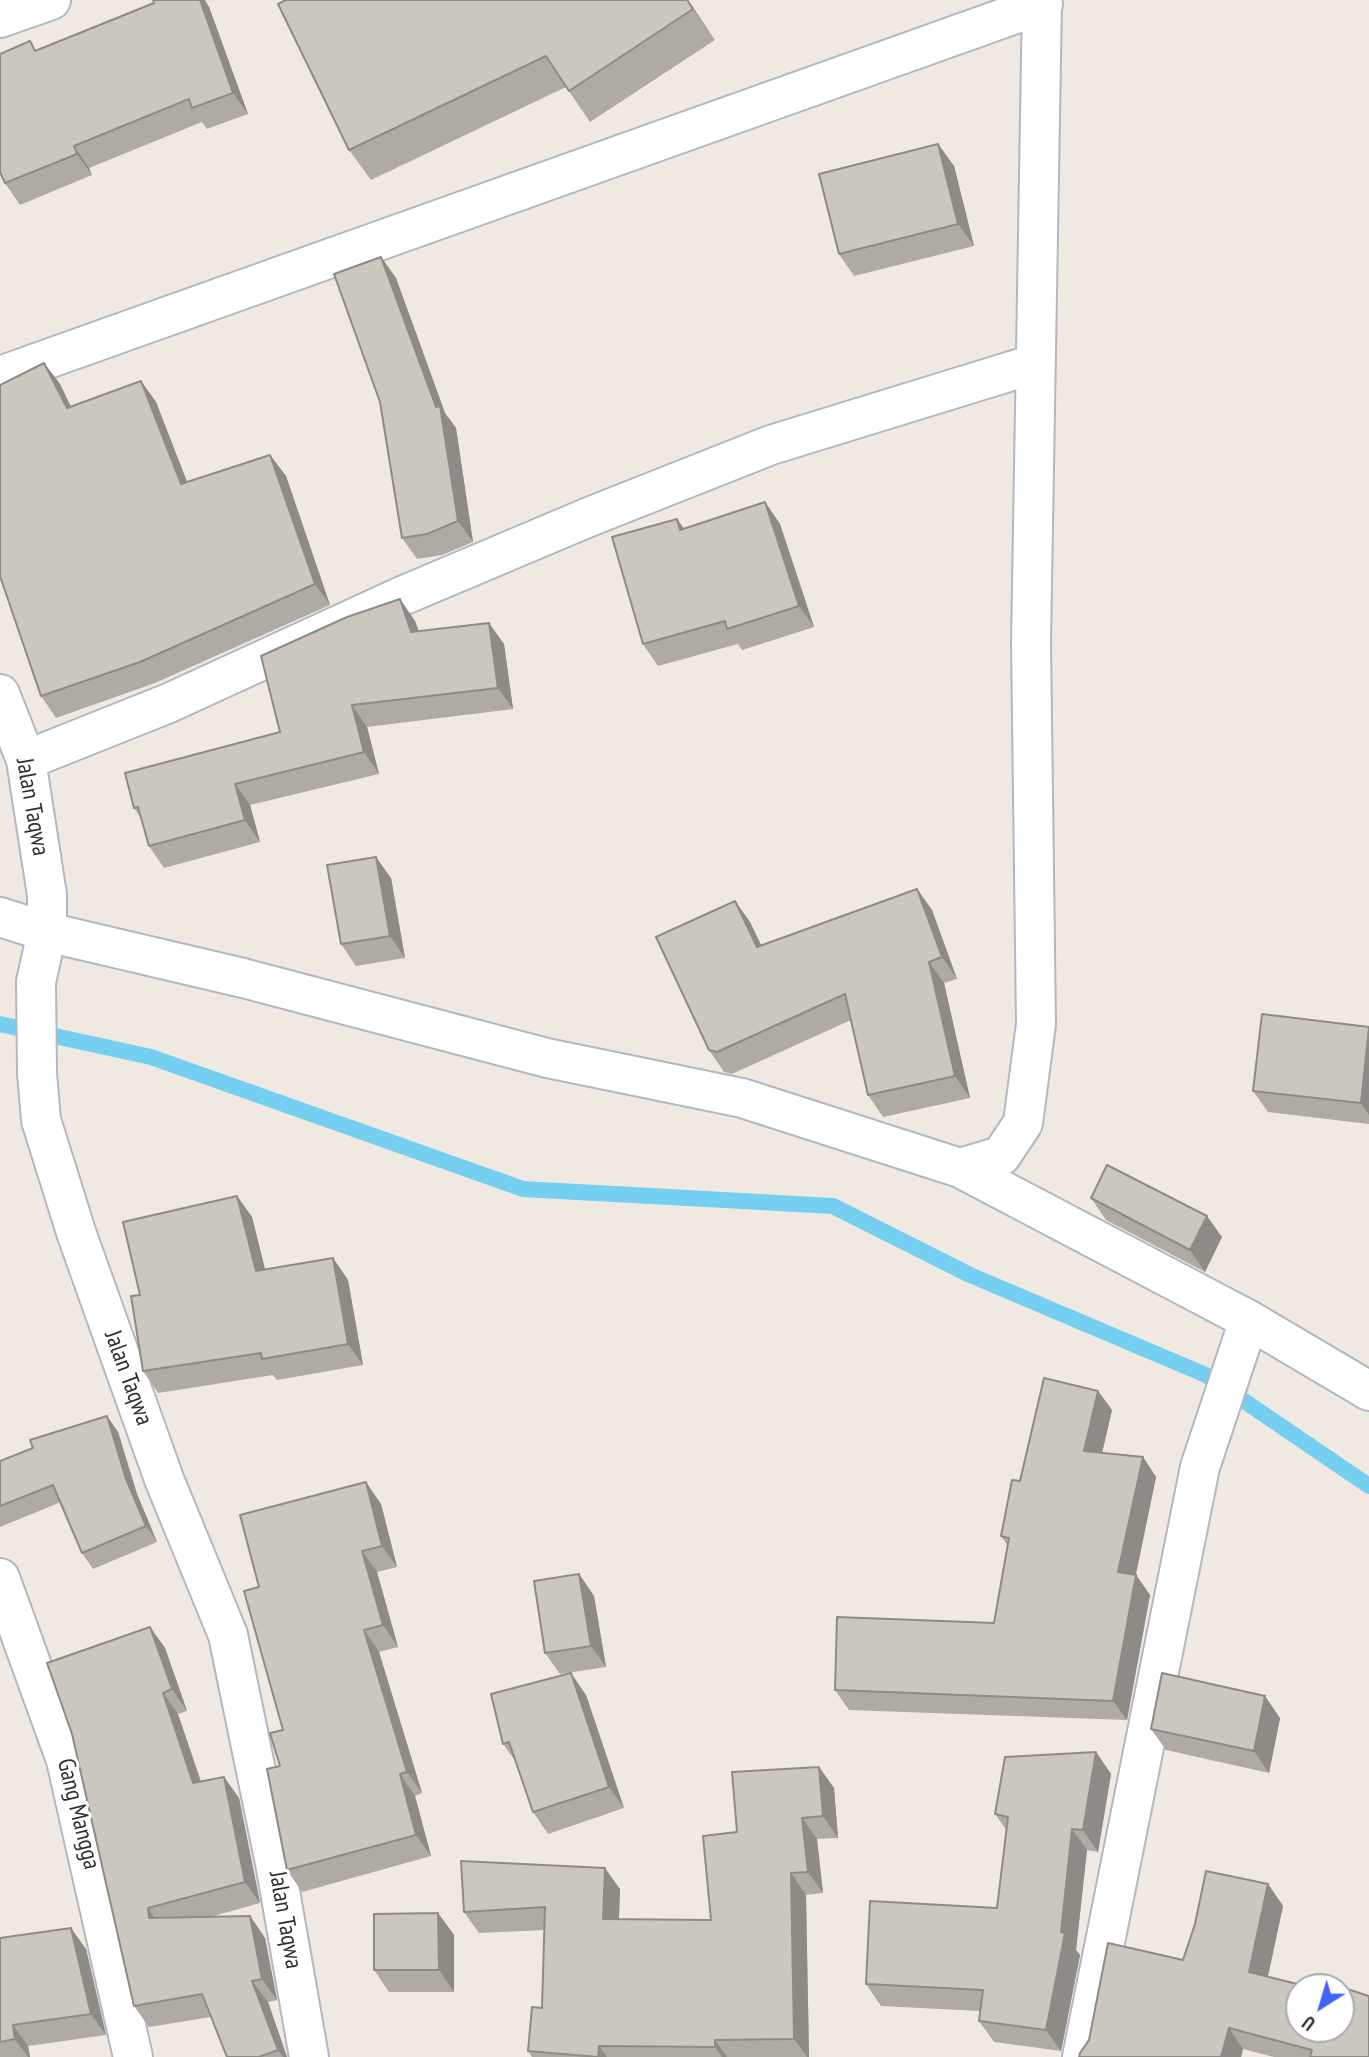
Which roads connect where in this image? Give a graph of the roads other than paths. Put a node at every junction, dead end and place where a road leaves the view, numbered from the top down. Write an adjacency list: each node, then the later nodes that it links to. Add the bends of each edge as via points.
1 (51, 0): 3 (street)
2 (1043, 2): 4 (street); 5 (street)
3 (0, 18)
4 (1034, 364): 7 (street, via 747,454 452,575 169,703); 10 (street, via 1031,642 1036,1024 1023,1124 1001,1156)
5 (0, 376)
6 (0, 694): 7 (street, Jalan Taqwa)
7 (26, 760): 9 (street, Jalan Taqwa, via 47,895)
8 (0, 917): 9 (street)
9 (47, 932): 10 (street, via 547,1058 742,1098); 15 (street, Jalan Taqwa, via 36,982 41,1120 164,1479 228,1635)
10 (960, 1168): 11 (street)
11 (1248, 1320): 12 (street); 16 (street, via 1200,1467)
12 (1369, 1391)
13 (0, 1578): 14 (street, Gang Mangga, via 66,1760)
14 (133, 2057)
15 (309, 2057)
16 (1082, 2057)

